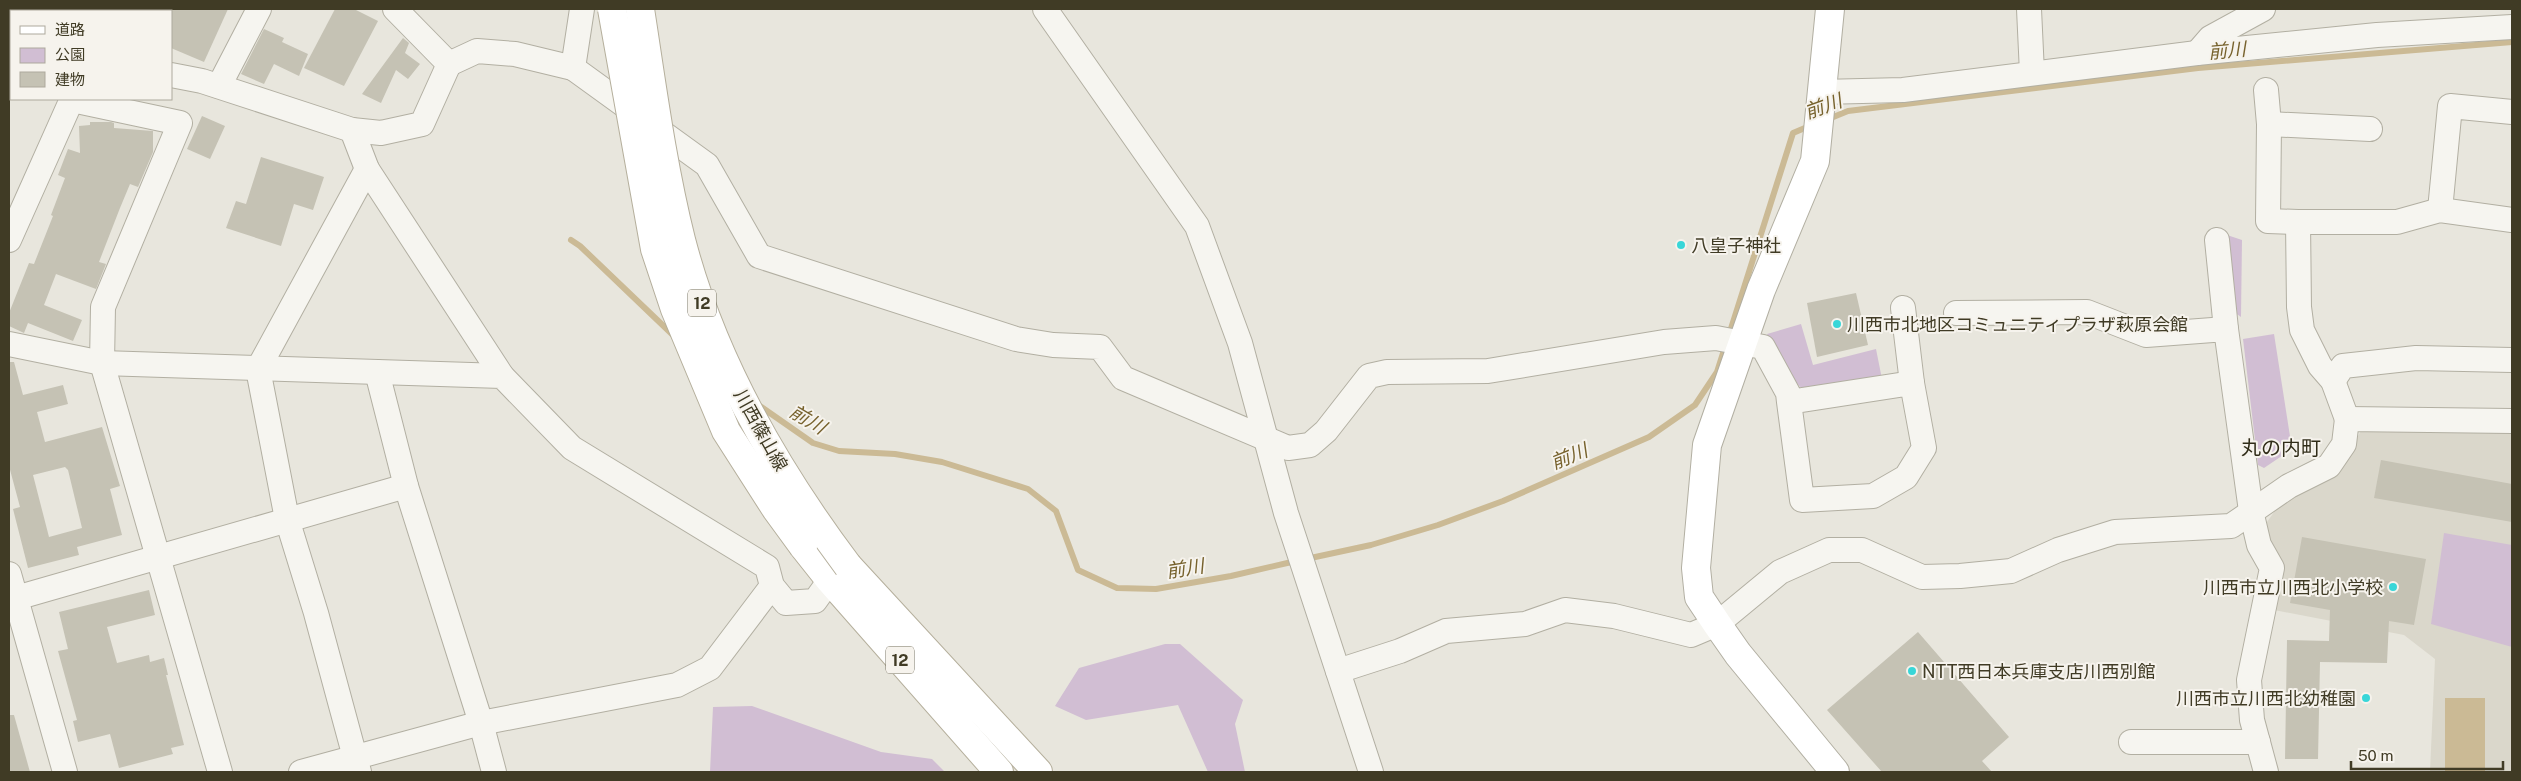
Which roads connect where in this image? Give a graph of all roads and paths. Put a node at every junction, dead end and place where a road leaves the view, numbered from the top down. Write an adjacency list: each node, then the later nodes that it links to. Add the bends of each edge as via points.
1 (259, 9): 16 (street)
2 (395, 9): 12 (street)
3 (582, 9): 13 (street)
4 (612, 9): 51 (main road, 川西篠山線 / 12, bridge, via 655,249 675,309 726,432 803,546)
5 (640, 9): 51 (main road, 川西篠山線 / 12, bridge, via 666,174 682,242 701,301 751,417)
6 (1045, 9): 46 (street, via 1197,226 1240,344)
7 (1830, 9): 18 (main road)
8 (2029, 9): 14 (street)
9 (2262, 9): 11 (street, via 2210,38)
10 (2512, 27): 11 (street, via 2377,35)
11 (2197, 53): 14 (street)
12 (450, 64): 13 (street, via 476,51 515,54); 23 (street, via 422,124 381,133)
13 (572, 68): 46 (street, via 706,165 759,256 1016,339 1053,346 1100,347 1123,378)
14 (2032, 73): 18 (street, via 1903,90)
15 (172, 75): 16 (street)
16 (219, 86): 23 (street)
17 (2266, 90): 22 (street)
18 (1821, 92): 34 (main road, via 1815,161 1761,290)
19 (72, 100): 29 (street)
20 (76, 100): 37 (street, via 180,123 103,307)
21 (2512, 112): 26 (street, via 2450,106)
22 (2268, 124): 24 (street); 28 (street, via 2268,221)
23 (352, 130): 25 (street)
24 (2370, 130)
25 (367, 169): 38 (street); 40 (street)
26 (2440, 210): 27 (street); 28 (street, via 2397,222)
27 (2512, 220)
28 (2298, 222): 41 (street, via 2302,330 2320,366)
29 (9, 240)
30 (2217, 240): 33 (street)
31 (1903, 308): 42 (street)
32 (1956, 313): 33 (street, via 2086,312 2146,335)
33 (2226, 328): 48 (street)
34 (1743, 343): 43 (street, via 1763,347 1788,392); 46 (street, via 1716,338 1664,342 1488,371 1387,372 1369,376 1326,431 1310,445 1288,448); 55 (main road, via 1707,445 1696,568 1699,597)
35 (9, 344): 37 (street)
36 (2512, 360): 41 (street, via 2416,358 2343,366)
37 (102, 363): 38 (street); 50 (street)
38 (258, 369): 39 (street); 49 (street)
39 (377, 372): 40 (street); 47 (street)
40 (502, 376): 53 (street, via 572,448 767,567)
41 (2333, 381): 44 (street)
42 (1912, 383): 43 (street); 43 (street, via 1924,448 1906,477 1873,496 1802,500)
43 (1789, 402)
44 (2348, 419): 45 (street); 48 (street, via 2344,444 2329,466 2289,486)
45 (2512, 421)
46 (1268, 439): 56 (street, via 1286,513)
47 (406, 486): 49 (street); 57 (street)
48 (2251, 511): 55 (street, via 2230,526 2115,532 2058,550 2011,571 1968,575 1922,577 1862,550 1829,550 1780,572); 59 (street, via 2259,545 2272,568 2249,680 2252,720)
49 (287, 519): 50 (street); 60 (street)
50 (159, 558): 54 (street); 62 (street)
51 (839, 573): 53 (street, via 814,601 786,604); 65 (main road, 川西篠山線 / 12); 66 (main road, 川西篠山線 / 12)
52 (9, 574): 54 (street)
53 (772, 586): 57 (street, via 710,668 677,685)
54 (12, 599): 61 (street)
55 (1717, 624): 56 (street, via 1691,635 1614,616 1565,610 1526,624 1446,631); 68 (main road)
56 (1338, 671): 67 (street)
57 (481, 723): 60 (street); 64 (street)
58 (2131, 742): 59 (street)
59 (2258, 742): 69 (street)
60 (357, 765): 63 (street)
61 (65, 772)
62 (220, 772)
63 (300, 772)
64 (494, 772)
65 (999, 772)
66 (1038, 772)
67 (1371, 772)
68 (1835, 772)
69 (2266, 772)

